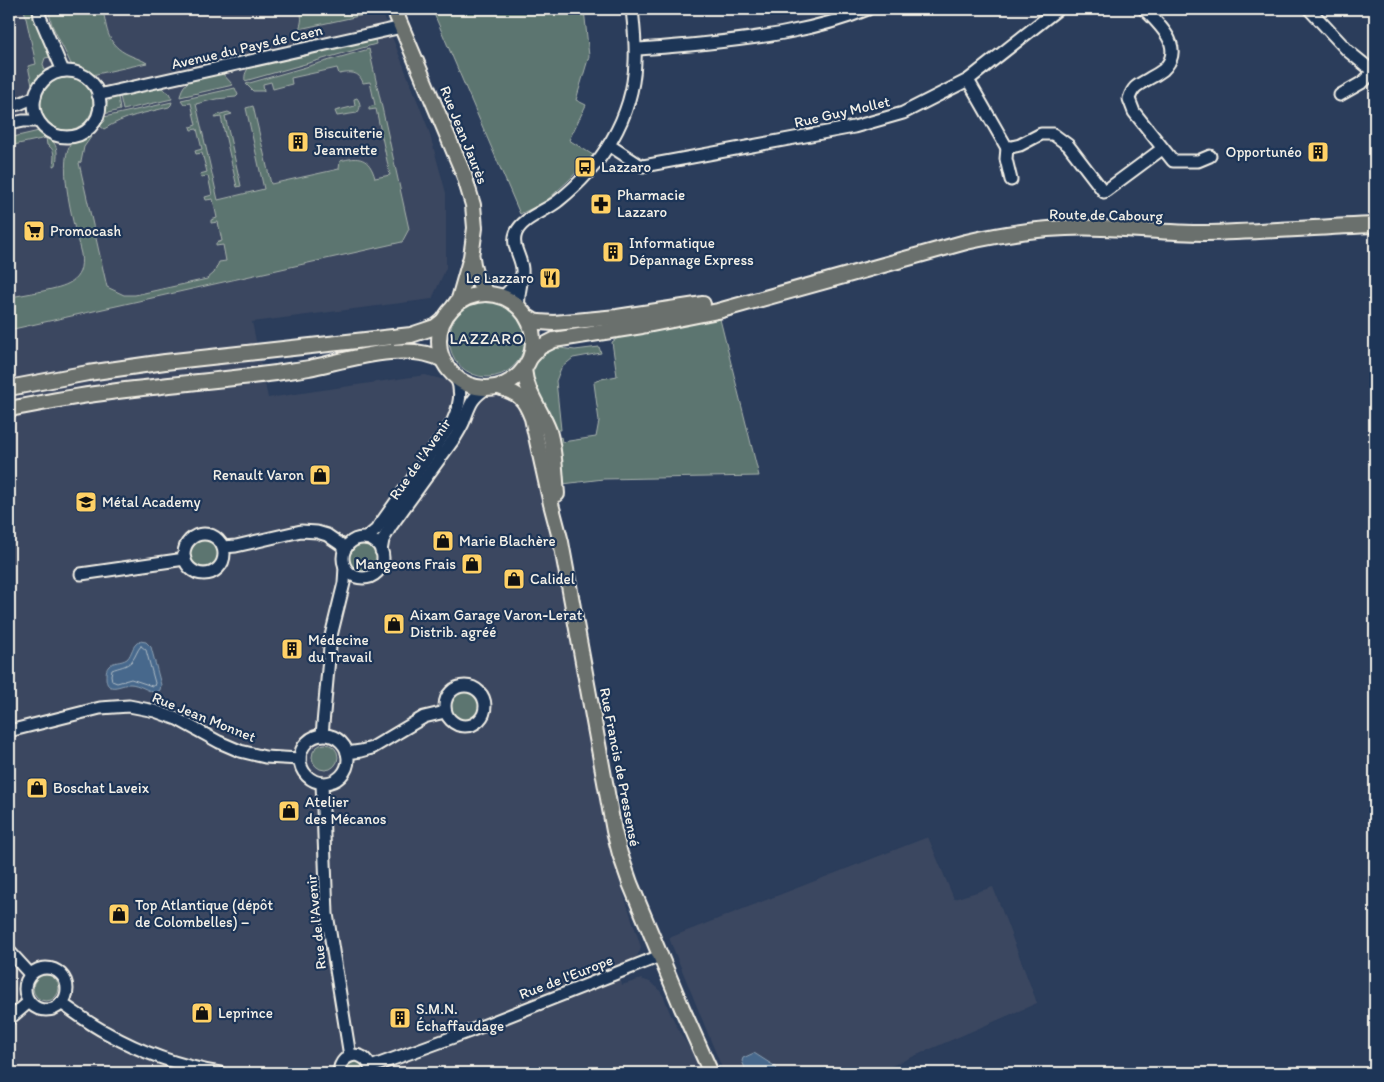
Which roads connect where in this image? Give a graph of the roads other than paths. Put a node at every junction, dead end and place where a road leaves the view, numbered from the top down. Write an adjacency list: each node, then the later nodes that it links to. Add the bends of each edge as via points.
1 (39, 9): 10 (street)
2 (394, 9): 8 (main road, Rue Jean Jaurès)
3 (632, 9): 9 (street)
4 (868, 9): 9 (street, via 801,29 751,38)
5 (1058, 9): 12 (street, Rue Guy Mollet)
6 (1309, 9): 11 (street, via 1348,52)
7 (1147, 13): 21 (street, via 1169,38 1172,56 1163,70 1132,89 1129,99 1134,112)
8 (402, 27): 13 (street, Avenue du Pays de Caen); 25 (main road, Rue Jean Jaurès, via 469,188 475,228)
9 (636, 49): 19 (street, via 628,107)
10 (63, 71): 13 (street, via 81,75 93,84); 15 (street, via 46,79)
11 (1374, 72): 14 (street)
12 (968, 80): 19 (street, Rue Guy Mollet, via 904,113 854,127 765,144 643,166); 20 (street)
13 (98, 95): 17 (street, via 97,117 84,132 64,137 45,129)
14 (1345, 96)
15 (35, 97): 16 (street); 17 (street, via 34,109)
16 (9, 106)
17 (38, 120): 18 (street)
18 (9, 124)
19 (609, 145): 26 (street, via 576,186 552,206 526,220 517,230 514,240)
20 (1007, 148): 21 (street, via 1041,134 1053,134 1068,146 1104,192); 23 (street)
21 (1162, 149): 22 (street, via 1172,160 1198,161)
22 (1210, 156)
23 (1011, 180)
24 (1375, 225): 27 (main road, Route de Cabourg, via 1203,233 1100,228 1002,234)
25 (472, 257): 28 (main road, via 477,281 484,290); 29 (main road, Rue Jean Jaurès)
26 (521, 278): 28 (street, via 506,294); 30 (street, via 518,301)
27 (784, 292): 30 (main road, via 571,322 539,322); 33 (main road, via 718,311 554,340 540,347)
28 (495, 295): 29 (main road, via 470,297); 30 (main road, via 514,303)
29 (454, 306): 31 (main road)
30 (523, 312): 33 (main road, via 533,336)
31 (444, 320): 32 (main road, via 439,340); 36 (main road, via 435,327 411,335 165,362)
32 (443, 360): 34 (main road); 37 (main road, via 421,352 382,353 292,370 108,392)
33 (528, 363): 35 (main road, via 513,380); 39 (main road, via 526,384 552,444)
34 (456, 377): 35 (main road, via 474,386); 38 (street, Rue de l'Avenir, via 460,398 452,423 376,530)
35 (493, 387): 39 (main road, via 515,392 528,407); 42 (street, Rue de l'Avenir, via 480,392 471,401 456,436 391,526 383,540)
36 (9, 388)
37 (9, 409)
38 (366, 538): 41 (street, via 358,538); 42 (street, via 375,542)
39 (561, 542): 55 (main road, Rue Francis de Pressensé, via 614,831 630,883)
40 (223, 547): 41 (street, via 301,531 327,535); 43 (street, via 211,535 200,534 189,540); 43 (street, via 222,560 209,573 191,569)
41 (346, 548): 44 (street, via 343,557)
42 (382, 551): 46 (street, via 380,568 373,575)
43 (185, 559): 45 (street)
44 (346, 567): 46 (street, via 350,573); 47 (street)
45 (82, 574)
46 (364, 577): 47 (street)
47 (340, 602): 50 (street, via 331,636)
48 (445, 712): 51 (street, via 424,717 372,748)
49 (9, 731): 52 (street, Rue Jean Monnet, via 100,708 129,706 177,719 240,750 265,757)
50 (322, 735): 51 (street, via 338,740); 52 (street, via 310,739)
51 (347, 753): 53 (street, via 347,768 342,775 335,781)
52 (300, 759): 53 (street, via 306,775)
53 (322, 783): 60 (street, Rue de l'Avenir, via 327,914)
54 (9, 951): 56 (street)
55 (660, 956): 61 (street, Rue de l'Europe); 64 (main road, Rue Francis de Pressensé)
56 (30, 974): 57 (street, via 24,991); 58 (street, via 41,968 59,972 67,990)
57 (29, 1002): 58 (street, via 34,1007 48,1010); 59 (street)
58 (61, 1003): 63 (street, via 106,1033 142,1051)
59 (9, 1019)
60 (350, 1056): 61 (street, via 362,1057); 62 (street)
61 (371, 1070)
62 (336, 1072)
63 (220, 1073)
64 (710, 1073)

